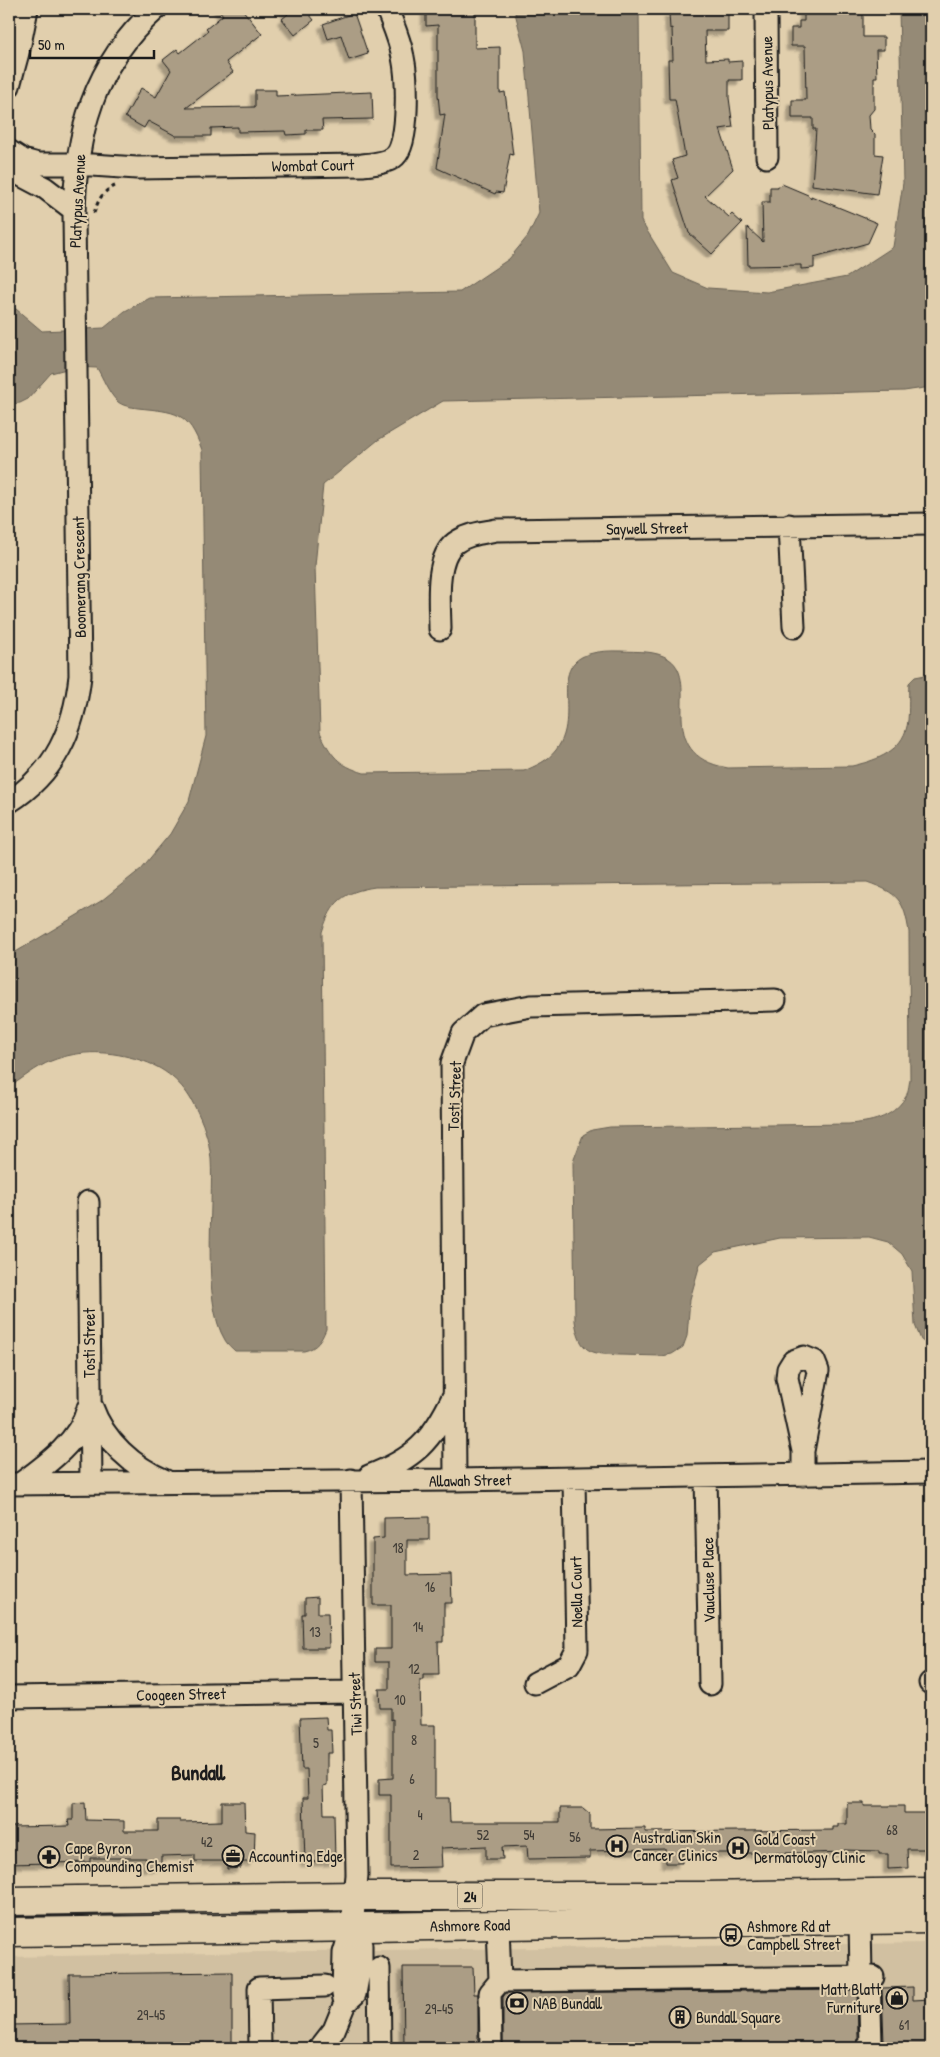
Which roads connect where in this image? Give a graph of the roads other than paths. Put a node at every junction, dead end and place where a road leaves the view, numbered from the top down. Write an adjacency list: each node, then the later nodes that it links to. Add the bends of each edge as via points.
1 (27, 9): 5 (street)
2 (156, 9): 8 (street, Platypus Avenue, via 112,59 94,94)
3 (387, 9): 8 (street, Wombat Court, via 401,48 405,74 406,130 401,147 392,158 362,165 137,168)
4 (766, 9): 7 (street, Platypus Avenue)
5 (9, 86)
6 (9, 151): 8 (street, via 30,162)
7 (767, 157)
8 (77, 164): 10 (street, Platypus Avenue)
9 (9, 169): 10 (street, via 45,188)
10 (74, 210): 11 (street, Platypus Avenue)
11 (76, 327): 16 (street, Boomerang Crescent, via 80,676 77,704 56,758 23,793)
12 (931, 524): 13 (street, Saywell Street)
13 (789, 526): 14 (street); 15 (street, Saywell Street, via 496,530 470,535 446,553 440,573)
14 (794, 627)
15 (440, 629)
16 (9, 802)
17 (776, 1000): 19 (street, Tosti Street, via 531,1006 484,1015 464,1034 452,1063)
18 (88, 1202): 20 (street, Tosti Street)
19 (454, 1395): 26 (street, via 420,1448 395,1465); 27 (street, Tosti Street)
20 (89, 1400): 28 (street, via 104,1432 118,1448 140,1466); 29 (street, Tosti Street); 30 (street, via 86,1416 70,1440 52,1459)
21 (803, 1452): 23 (street)
22 (931, 1472): 23 (street, Allawah Street)
23 (803, 1474): 24 (street, Allawah Street)
24 (706, 1476): 25 (street, Allawah Street); 32 (street, Vaucluse Place)
25 (574, 1479): 27 (street, Allawah Street); 31 (street, Noella Court, via 577,1650 569,1665)
26 (355, 1480): 27 (street, Allawah Street); 28 (street, Allawah Street); 33 (street, Tiwi Street)
27 (455, 1480)
28 (170, 1482): 29 (street, Allawah Street)
29 (91, 1483): 30 (street, Allawah Street)
30 (14, 1484)
31 (536, 1683)
32 (710, 1684)
33 (354, 1692): 34 (street, Coogeen Street); 36 (street, Tiwi Street, via 357,1787)
34 (9, 1697)
35 (931, 1892): 36 (main road, Ashmore Road / 24)
36 (355, 1896): 37 (main road, Ashmore Road / 24); 41 (street, Tiwi Street)
37 (9, 1902)
38 (931, 1919): 39 (main road, Ashmore Road / 24)
39 (860, 1920): 40 (main road, Ashmore Road / 24); 44 (street)
40 (498, 1925): 41 (main road, Ashmore Road / 24); 45 (street)
41 (352, 1926): 42 (main road, Ashmore Road / 24); 48 (street, via 361,1945 355,1994 345,2003 334,2030)
42 (9, 1932)
43 (379, 1968): 49 (street)
44 (868, 1977): 45 (street); 51 (street, via 871,2042)
45 (500, 1981): 50 (street, via 490,1993)
46 (325, 1986): 47 (street, via 259,1988)
47 (260, 2048)
48 (320, 2048)
49 (380, 2048)
50 (491, 2048)
51 (867, 2048)

